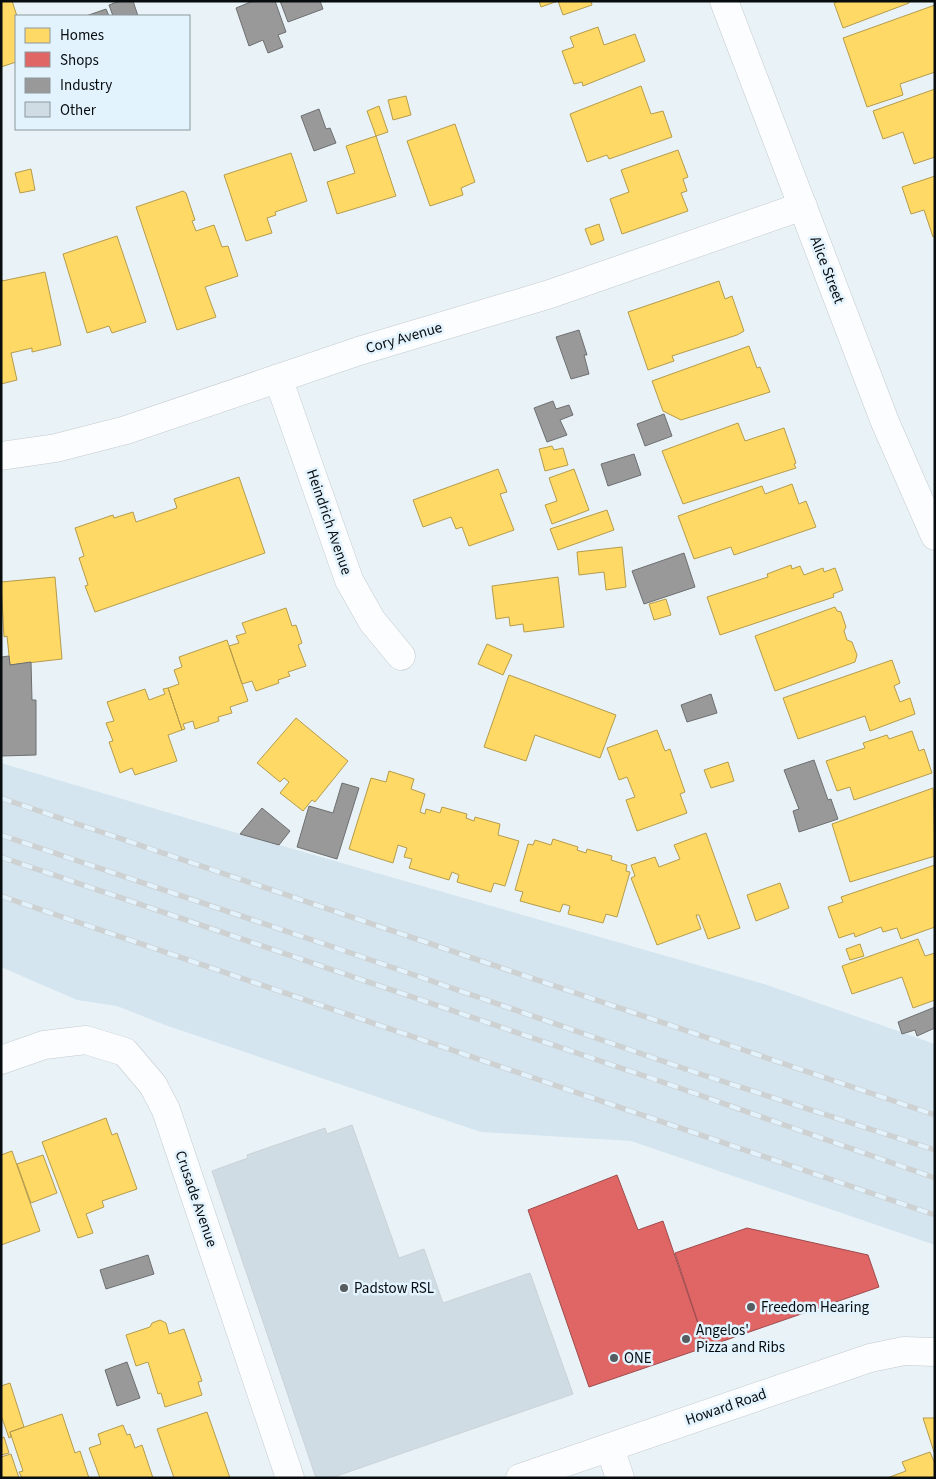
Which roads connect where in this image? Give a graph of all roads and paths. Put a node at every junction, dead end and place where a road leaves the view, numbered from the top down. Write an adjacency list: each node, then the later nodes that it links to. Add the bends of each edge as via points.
1 (724, 1): 2 (street, Alice Street)
2 (802, 206): 3 (street, Cory Avenue, via 550,294 359,350); 5 (street, Alice Street, via 894,445)
3 (278, 378): 4 (street, Cory Avenue, via 126,430 56,448); 6 (street, Heindrich Avenue, via 349,580 372,621)
4 (1, 456)
5 (935, 536)
6 (401, 656)
7 (1, 1060): 10 (street, Crusade Avenue, via 44,1045 86,1040 126,1052 154,1085 166,1110)
8 (935, 1352): 9 (street, Howard Road, via 904,1351 870,1358)
9 (610, 1448): 11 (street, Howard Road); 12 (street)
10 (290, 1478)
11 (520, 1478)
12 (620, 1478)

